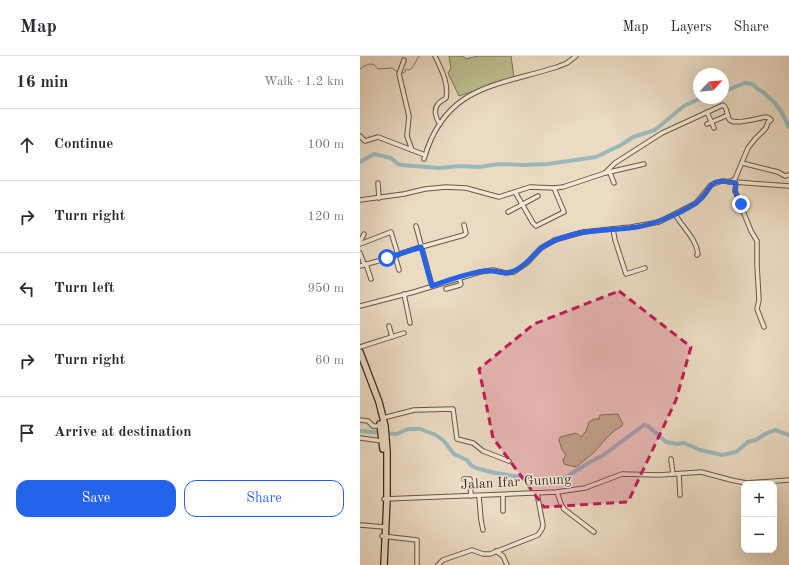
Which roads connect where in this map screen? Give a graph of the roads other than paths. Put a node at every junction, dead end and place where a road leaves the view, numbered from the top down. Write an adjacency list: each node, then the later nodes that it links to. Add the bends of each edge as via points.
1 (435, 56): 7 (street, via 447,88 446,98 438,104 436,110)
2 (576, 56): 7 (street, via 557,67 481,89 460,102 446,114)
3 (404, 60): 10 (street, via 399,74 409,116 407,136)
4 (707, 112): 5 (street, via 723,105); 6 (street); 13 (street, via 662,133)
5 (728, 115): 6 (street); 12 (street, via 731,121 735,122 766,117 771,119 751,143)
6 (709, 123): 8 (street)
7 (440, 124): 10 (street, via 424,157)
8 (714, 128)
9 (360, 136): 10 (street, via 365,141 378,137)
10 (412, 150)
11 (644, 164): 14 (street)
12 (742, 164): 15 (street); 16 (street)
13 (605, 173): 14 (street); 20 (street)
14 (610, 173): 18 (street)
15 (789, 175)
16 (735, 181): 19 (street); 27 (street, via 713,184 696,203); 48 (street, via 735,191 758,242 757,309)
17 (378, 183): 23 (street)
18 (614, 183)
19 (789, 186)
20 (554, 188): 21 (street, via 533,187); 25 (street, via 565,214 536,226)
21 (515, 192): 23 (street, via 499,197 453,187 425,189); 25 (street)
22 (538, 196): 25 (street)
23 (379, 198): 24 (street)
24 (360, 200)
25 (522, 205): 26 (street)
26 (508, 212)
27 (675, 214): 30 (street, via 654,223); 36 (street, via 693,239)
28 (464, 225): 33 (street, via 466,234)
29 (416, 226): 33 (street)
30 (613, 229): 38 (street, via 626,274); 40 (street, via 583,232 555,240 512,272 490,270)
31 (364, 234): 32 (street)
32 (360, 243): 35 (street, via 391,232)
33 (421, 247): 35 (street); 42 (street)
34 (360, 253): 37 (street)
35 (396, 255): 37 (street); 39 (street)
36 (697, 255)
37 (363, 265): 41 (street)
38 (645, 268)
39 (399, 270)
40 (459, 278): 42 (street); 43 (street, via 460,285)
41 (371, 279)
42 (432, 286): 44 (street)
43 (446, 289)
44 (404, 294): 45 (street); 46 (street)
45 (360, 306)
46 (410, 323)
47 (390, 326): 50 (street)
48 (764, 327)
49 (404, 333): 50 (street)
50 (392, 337): 51 (street)
51 (360, 347)
52 (360, 352): 53 (highway)
53 (361, 362): 54 (highway)
54 (378, 402): 55 (highway); 57 (highway)
55 (383, 418): 57 (highway); 61 (street, via 414,410 453,409 457,439 473,443 483,451)
56 (360, 420): 57 (street, via 368,421 373,426)
57 (382, 426): 59 (highway)
58 (360, 438): 59 (street)
59 (383, 440): 76 (highway); 76 (highway, via 387,473)
60 (671, 459): 62 (street)
61 (509, 461)
62 (673, 474): 63 (street, Jalan Ifar Gunung); 70 (street, Jalan Ifar Gunung, via 622,474 585,488)
63 (679, 474): 68 (street, Jalan Ifar Gunung, via 701,472); 73 (street)
64 (464, 479): 65 (street)
65 (470, 479): 66 (street); 74 (street)
66 (476, 479)
67 (789, 480): 69 (street, Jalan Ifar Gunung)
68 (741, 482)
69 (777, 482)
70 (557, 492): 71 (street, Jalan Ifar Gunung); 81 (street, via 564,509)
71 (537, 493): 72 (street, Jalan Ifar Gunung); 83 (street, via 543,525 541,531 535,537)
72 (503, 495): 75 (street, Jalan Ifar Gunung); 77 (street)
73 (680, 495)
74 (471, 496): 75 (street, Jalan Ifar Gunung); 76 (street, Jalan Ifar Gunung)
75 (479, 496): 80 (street)
76 (385, 499): 79 (highway)
77 (504, 511)
78 (360, 525): 79 (street)
79 (384, 526): 82 (highway)
80 (483, 530)
81 (594, 532)
82 (384, 536): 84 (highway); 85 (street, via 417,540)
83 (496, 552): 86 (street, via 483,554 472,550 443,560); 87 (street, via 503,556)
84 (383, 565)
85 (417, 565)
86 (438, 565)
87 (508, 565)

